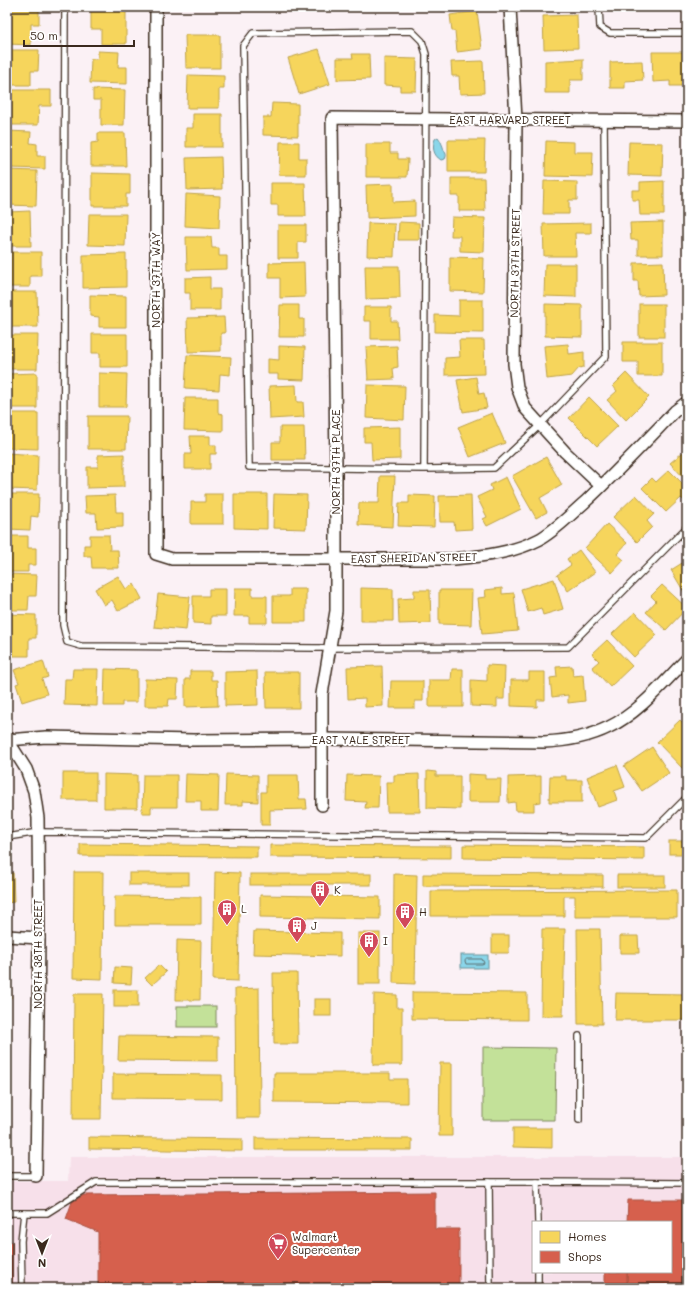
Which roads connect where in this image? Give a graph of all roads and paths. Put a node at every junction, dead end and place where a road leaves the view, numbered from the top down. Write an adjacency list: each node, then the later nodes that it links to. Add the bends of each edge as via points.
1 (65, 7): 19 (lane, via 64,625 67,642 81,646)
2 (156, 7): 17 (street, NORTH 37TH WAY)
3 (510, 7): 9 (street, NORTH 37TH STREET)
4 (599, 7): 5 (lane, via 600,27 610,33)
5 (687, 33)
6 (332, 118): 7 (street, EAST HARVARD STREET); 13 (street, NORTH 37TH PLACE)
7 (426, 119): 9 (street, EAST HARVARD STREET); 13 (lane, via 426,54 422,41 412,31 253,33 243,46 249,467); 14 (lane)
8 (604, 119): 9 (street, EAST HARVARD STREET); 10 (street, EAST HARVARD STREET); 12 (lane, via 606,356)
9 (516, 120): 12 (street, NORTH 37TH STREET, via 514,364 517,387 525,408)
10 (687, 120)
11 (687, 402): 15 (street, EAST SHERIDAN STREET)
12 (540, 425): 14 (lane, via 494,468); 15 (street, NORTH 37TH STREET)
13 (336, 468): 14 (lane); 18 (street, NORTH 37TH PLACE)
14 (424, 469)
15 (601, 486): 18 (street, EAST SHERIDAN STREET, via 558,527 539,539 513,550 488,556 454,559)
16 (687, 527): 19 (lane, via 568,647)
17 (156, 554): 18 (street, EAST SHERIDAN STREET, via 172,559)
18 (336, 559): 19 (street, NORTH 37TH PLACE, via 336,611)
19 (330, 648): 21 (street, NORTH 37TH PLACE, via 322,694)
20 (687, 659): 21 (street, EAST YALE STREET, via 631,713 610,727 565,741)
21 (322, 739): 22 (street, EAST YALE STREET, via 46,737); 24 (street, NORTH 37TH PLACE)
22 (7, 740): 25 (street, NORTH 38TH STREET, via 26,769 34,791)
23 (687, 796): 25 (lane, via 646,838)
24 (322, 805)
25 (39, 832): 26 (lane); 28 (street, NORTH 38TH STREET)
26 (7, 837)
27 (7, 936): 28 (street)
28 (39, 938): 32 (street, NORTH 38TH STREET)
29 (579, 1036): 30 (lane)
30 (580, 1120)
31 (7, 1176): 32 (lane)
32 (36, 1176)
33 (489, 1182): 34 (lane); 37 (lane, via 96,1182 48,1213); 41 (lane)
34 (537, 1182): 35 (lane); 38 (lane)
35 (687, 1183)
36 (7, 1213): 37 (lane)
37 (24, 1213): 40 (lane, via 21,1241)
38 (538, 1221)
39 (538, 1273): 42 (lane)
40 (22, 1288)
41 (490, 1288)
42 (538, 1288)

